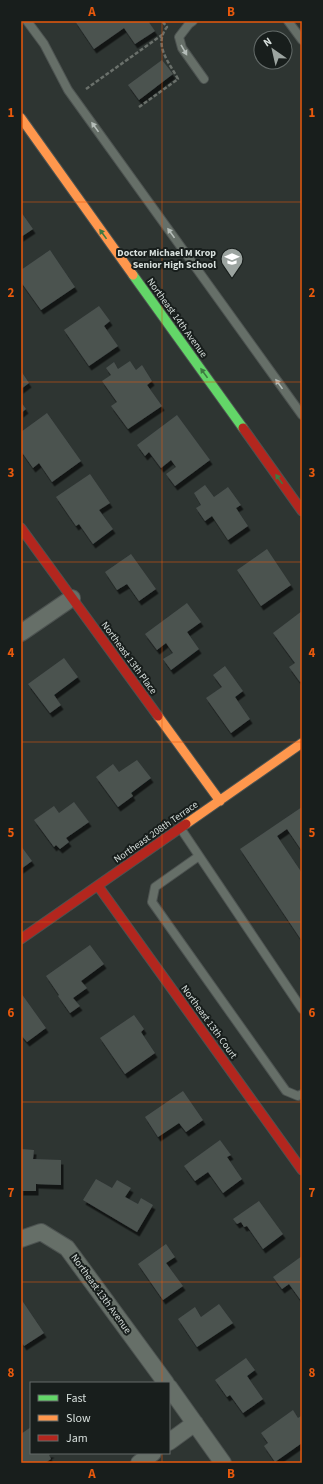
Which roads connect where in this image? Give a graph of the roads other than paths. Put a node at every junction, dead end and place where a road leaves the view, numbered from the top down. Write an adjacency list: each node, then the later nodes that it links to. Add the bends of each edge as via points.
1 (27, 21): 7 (lane, one-way to 1, via 68,90 44,44)
2 (193, 21): 5 (lane, one-way to 5, via 180,37 182,48)
3 (288, 21): 4 (lane)
4 (302, 39)
5 (204, 79)
6 (21, 118): 8 (street, Northeast 14th Avenue, one-way to 6)
7 (302, 415)
8 (302, 511)
9 (21, 528): 10 (street, Northeast 13th Place)
10 (72, 598): 11 (street); 13 (street, Northeast 13th Place)
11 (21, 633)
12 (302, 743): 13 (street, Northeast 208th Terrace)
13 (220, 801): 14 (street, Northeast 208th Terrace)
14 (180, 828): 15 (lane); 16 (street, Northeast 208th Terrace)
15 (199, 856): 18 (lane); 19 (lane, via 155,887 152,902 286,1090 298,1096)
16 (98, 886): 17 (street, Northeast 208th Terrace); 20 (street, Northeast 13th Court)
17 (21, 938)
18 (302, 1009)
19 (302, 1094)
20 (302, 1170)
21 (21, 1240): 22 (street, Northeast 13th Avenue, via 41,1232 67,1248)
22 (165, 1382)
23 (170, 1388): 24 (street)
24 (195, 1423): 25 (street); 28 (street)
25 (170, 1441)
26 (152, 1454): 27 (street)
27 (139, 1463)
28 (224, 1463)

